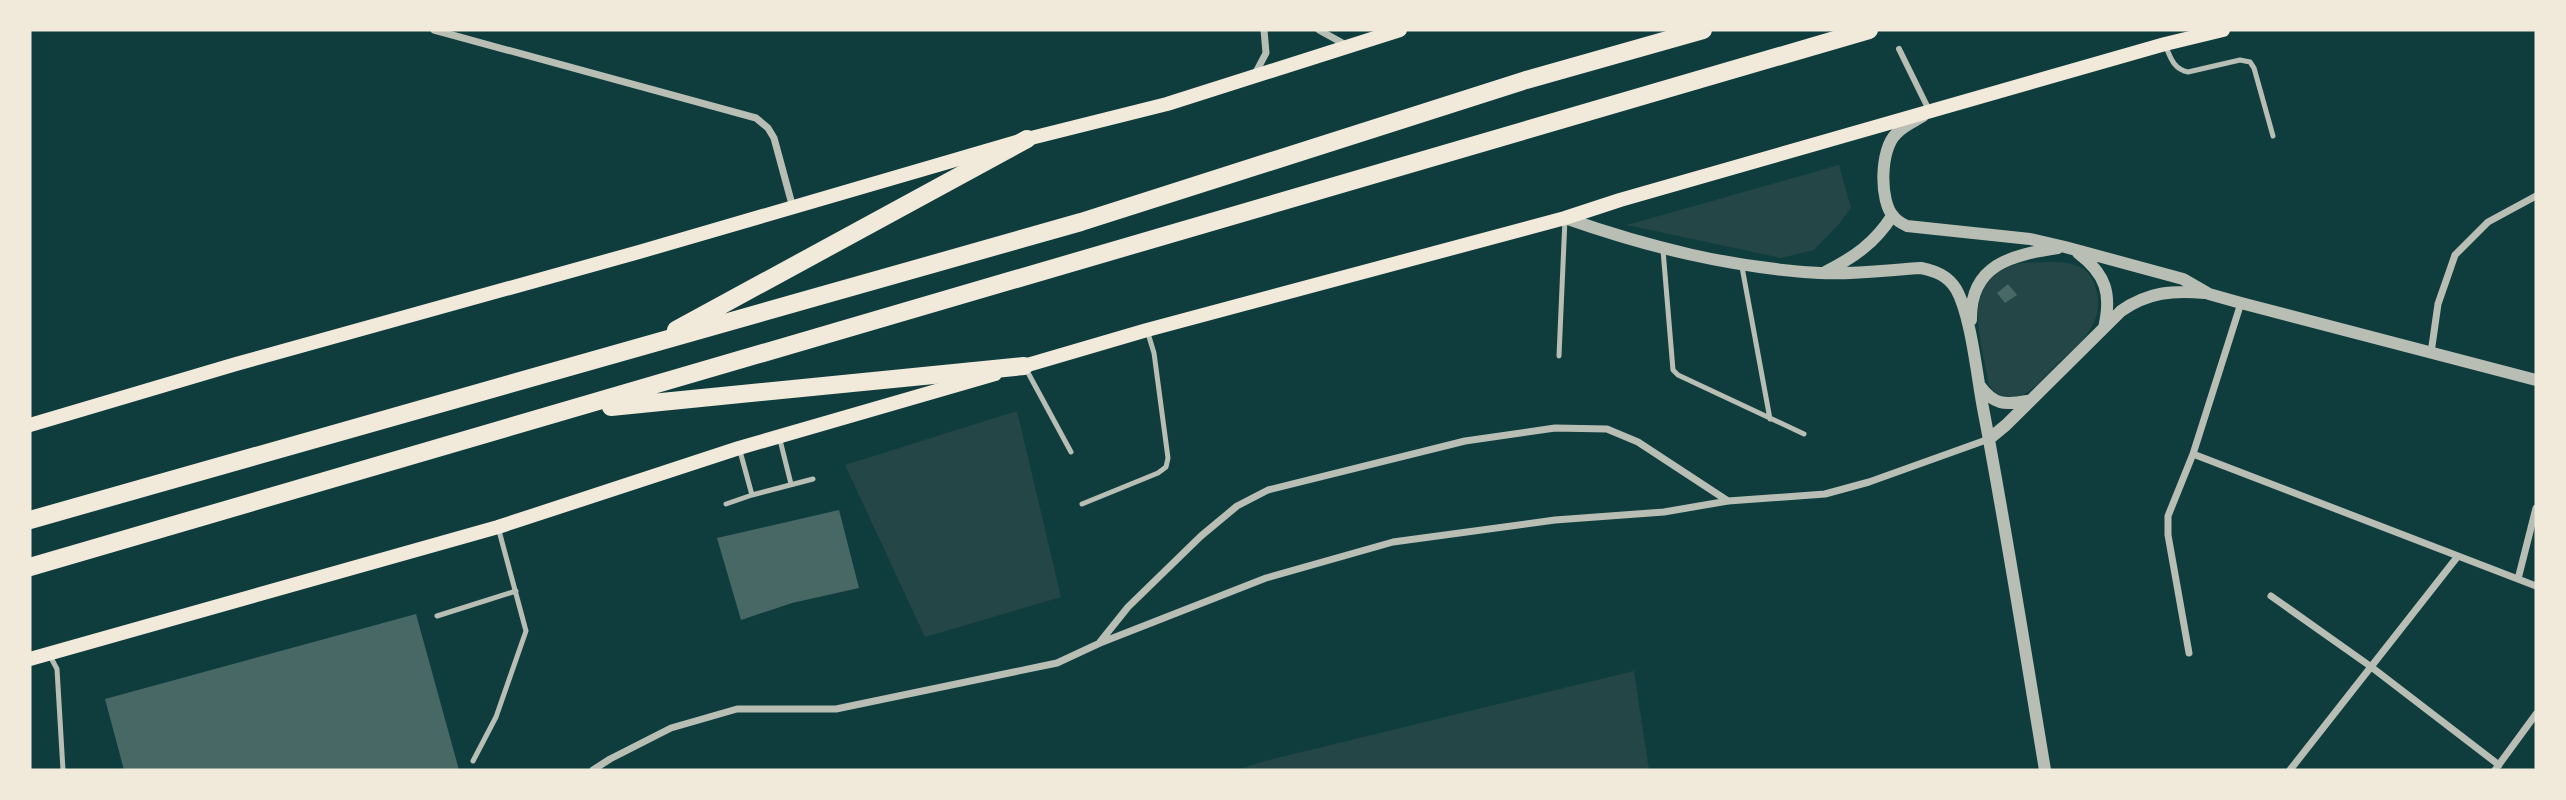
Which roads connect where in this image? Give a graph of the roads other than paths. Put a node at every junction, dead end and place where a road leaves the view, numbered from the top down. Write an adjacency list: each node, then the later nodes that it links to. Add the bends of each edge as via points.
1 (435, 30): 8 (street)
2 (1264, 30): 13 (street, via 1266,53)
3 (1319, 30): 11 (street)
4 (1400, 30): 9 (main road)
5 (1703, 30): 29 (highway, via 1526,80 1080,222)
6 (1869, 30): 37 (highway)
7 (2223, 30): 10 (main road)
8 (450, 32): 18 (street, via 755,118 774,138)
9 (1380, 32): 11 (main road)
10 (2165, 44): 14 (main road); 15 (lane, via 2174,64 2188,72 2240,60 2250,62)
11 (1346, 45): 13 (main road)
12 (1899, 48): 14 (street)
13 (1255, 74): 16 (main road, via 1167,104)
14 (1930, 112): 19 (street, via 1895,134 1887,146 1884,187); 20 (main road)
15 (2273, 136)
16 (1027, 139): 18 (main road); 29 (highway)
17 (2536, 196): 31 (street, via 2488,222 2455,255 2438,304)
18 (793, 208): 39 (main road)
19 (1892, 216): 21 (street, via 1907,226 2030,239); 24 (street, via 1868,245)
20 (1565, 218): 22 (street); 28 (main road); 32 (lane)
21 (2070, 249): 25 (street, via 2183,279); 27 (street, via 2088,261 2103,281 2108,296); 30 (street, via 2035,252 1992,268 1975,290 1971,305)
22 (1663, 250): 23 (street); 38 (lane, via 1673,370)
23 (1742, 266): 24 (street); 38 (lane)
24 (1822, 274): 30 (street, via 1921,268 1947,277 1961,299)
25 (2210, 294): 26 (street); 27 (street, via 2178,290 2152,295 2121,311)
26 (2241, 303): 31 (street); 45 (street)
27 (2104, 328): 36 (street)
28 (1147, 330): 33 (main road); 51 (lane, via 1154,353 1166,467)
29 (645, 347): 53 (highway)
30 (1972, 347): 35 (street)
31 (2431, 354): 34 (street)
32 (1559, 356)
33 (1024, 366): 37 (highway); 41 (main road); 44 (lane)
34 (2536, 380)
35 (1979, 383): 36 (street, via 1995,402); 42 (street)
36 (2028, 401): 42 (street)
37 (569, 411): 56 (highway)
38 (1770, 419): 40 (lane)
39 (30, 425)
40 (1804, 434)
41 (779, 436): 43 (main road); 47 (lane)
42 (1989, 439): 49 (street, via 1825,494); 72 (street)
43 (739, 448): 48 (lane); 54 (main road)
44 (1071, 452)
45 (2193, 454): 55 (street); 64 (street, via 2168,516)
46 (813, 479): 47 (lane)
47 (791, 484): 48 (lane)
48 (752, 495): 50 (lane)
49 (1728, 501): 62 (street, via 1394,542 1266,578); 62 (street, via 1639,442 1607,429 1556,428 1465,440 1268,490 1237,506 1128,607)
50 (726, 504)
51 (1082, 504)
52 (2536, 508): 57 (street)
53 (30, 520)
54 (498, 527): 59 (lane); 63 (main road)
55 (2458, 556): 57 (street); 66 (street)
56 (30, 567)
57 (2518, 579): 58 (street)
58 (2536, 586)
59 (516, 591): 61 (lane); 68 (lane, via 526,631 496,717)
60 (2271, 596): 66 (street)
61 (437, 616)
62 (1100, 643): 71 (street, via 1057,663 836,709 737,709 671,729)
63 (49, 653): 65 (main road); 70 (lane, via 57,669)
64 (2189, 653)
65 (30, 659)
66 (2370, 666): 69 (street); 73 (street)
67 (2536, 714): 69 (street)
68 (473, 761)
69 (2497, 767)
70 (63, 770)
71 (593, 770)
72 (2045, 770)
73 (2290, 770)

